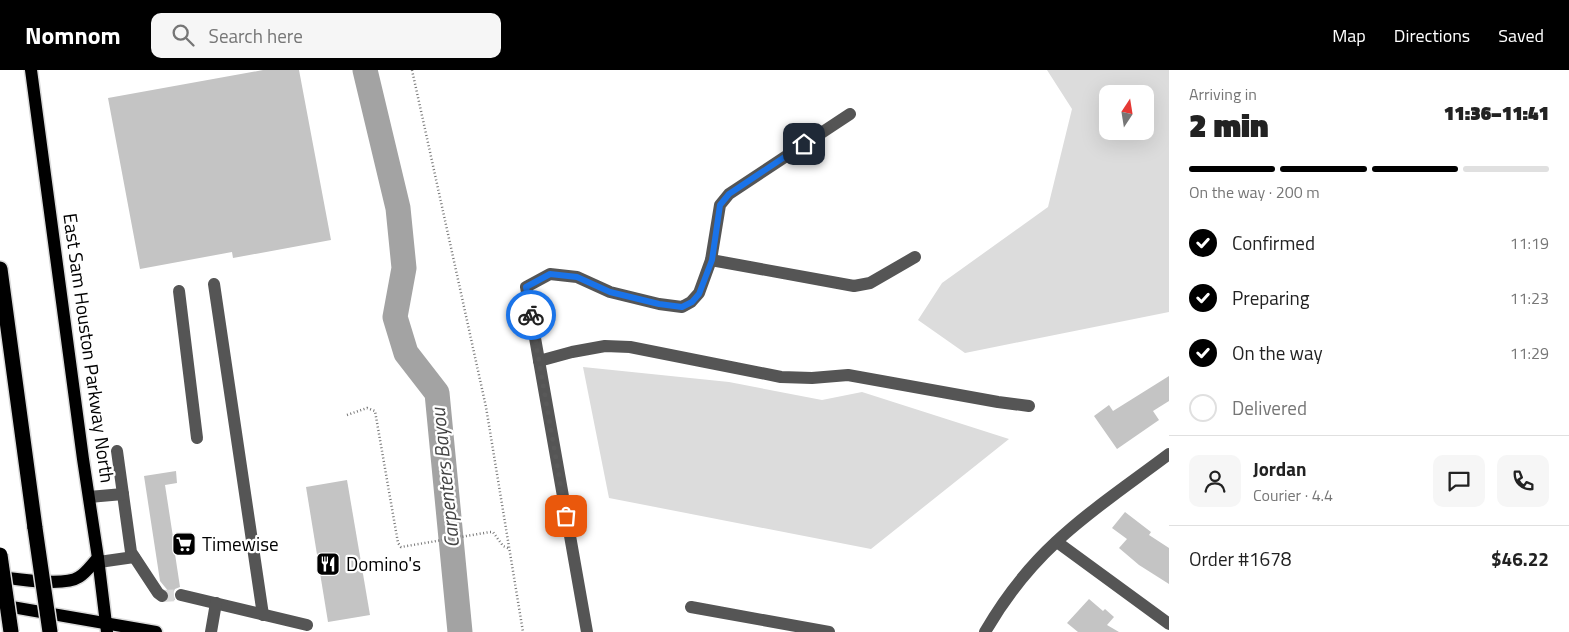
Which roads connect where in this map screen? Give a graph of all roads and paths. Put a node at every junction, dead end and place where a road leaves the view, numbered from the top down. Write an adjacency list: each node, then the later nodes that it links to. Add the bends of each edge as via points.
1 (31, 70): 16 (main road, East Sam Houston Parkway North)
2 (412, 70): 18 (path, via 486,407)
3 (850, 114): 5 (street, via 729,194 720,205)
4 (915, 257): 5 (street, via 870,283 854,286)
5 (712, 260): 9 (street, via 699,294 682,307 610,292 577,277 550,274 526,287)
6 (0, 269): 33 (highway, bridge)
7 (214, 284): 28 (street)
8 (179, 291): 12 (street)
9 (539, 361): 10 (street, via 604,346 630,347 781,377 848,375); 37 (street)
10 (1029, 406)
11 (347, 415): 18 (path, via 367,408 375,411 401,547 493,532)
12 (197, 438)
13 (117, 451): 15 (street)
14 (1169, 454): 17 (street)
15 (123, 494): 16 (street); 20 (street)
16 (89, 497): 21 (main road, East Sam Houston Parkway North)
17 (1056, 542): 29 (street); 39 (street, via 1019,582)
18 (508, 548): 36 (path)
19 (0, 555): 32 (highway, bridge)
20 (134, 557): 21 (street); 24 (street)
21 (98, 560): 22 (main road, via 78,578 66,581); 31 (main road, East Sam Houston Parkway North)
22 (0, 576)
23 (181, 595): 25 (street)
24 (162, 596)
25 (216, 603): 28 (street); 35 (street)
26 (0, 605): 31 (main road)
27 (691, 607): 38 (street)
28 (263, 615): 30 (street)
29 (1169, 624)
30 (306, 625)
31 (106, 628): 34 (main road)
32 (11, 632)
33 (50, 632)
34 (156, 632)
35 (211, 632)
36 (523, 632)
37 (587, 632)
38 (829, 632)
39 (984, 632)

